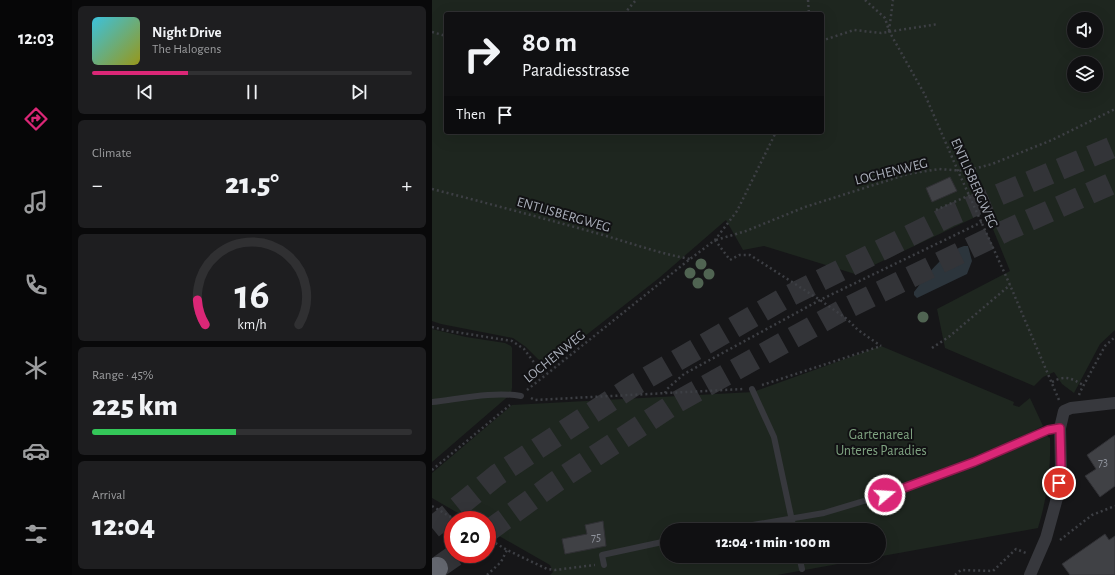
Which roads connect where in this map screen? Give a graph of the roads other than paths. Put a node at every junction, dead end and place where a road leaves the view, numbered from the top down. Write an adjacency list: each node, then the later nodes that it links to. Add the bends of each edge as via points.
1 (752, 389): 6 (lane, via 774,436)
2 (521, 396): 3 (lane, via 511,394)
3 (432, 402)
4 (1115, 403): 5 (street, via 1064,411)
5 (1060, 428): 6 (lane, via 1048,430 900,490 824,513); 13 (street, via 1061,468 1057,498 1046,538)
6 (792, 518): 7 (lane); 8 (lane)
7 (763, 523)
8 (793, 523)
9 (660, 543): 11 (lane, via 602,555)
10 (801, 563): 12 (lane)
11 (604, 565)
12 (802, 569)
13 (1030, 575)

